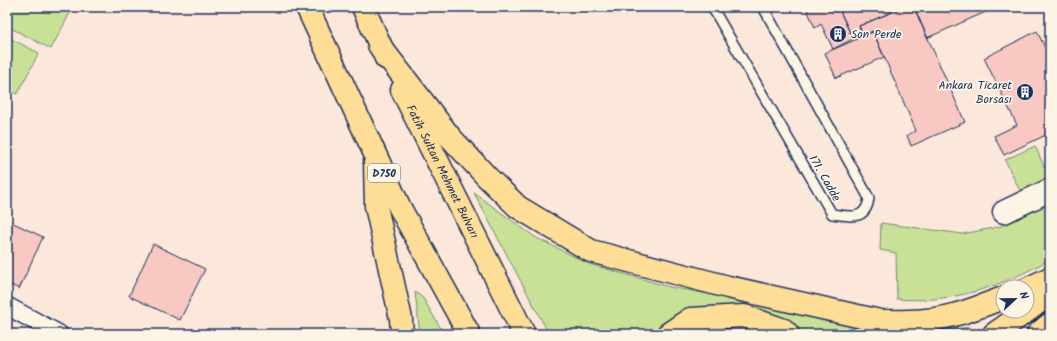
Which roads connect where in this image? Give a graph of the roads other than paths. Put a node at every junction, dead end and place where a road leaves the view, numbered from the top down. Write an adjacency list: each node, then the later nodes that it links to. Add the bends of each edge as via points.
1 (307, 7): 6 (main road, D750)
2 (363, 7): 5 (main road, Fatih Sultan Mehmet Bulvarı)
3 (712, 7): 4 (lane, 171. Cadde, via 832,214 859,215 869,204 869,198)
4 (763, 7)
5 (379, 45): 12 (main road, via 450,136 487,177 518,207 591,251 880,321 928,320 958,314); 20 (main road, Fatih Sultan Mehmet Bulvarı)
6 (375, 153): 18 (main road, via 376,206 401,319); 19 (main road, D750, via 400,208)
7 (1050, 190): 8 (street)
8 (1004, 212)
9 (1050, 278): 10 (main road)
10 (1035, 285)
11 (1050, 294): 13 (main road)
12 (995, 301)
13 (1035, 305)
14 (7, 306): 17 (street)
15 (1016, 319): 23 (main road)
16 (1050, 324): 24 (main road)
17 (59, 334)
18 (402, 334)
19 (469, 334)
20 (524, 334)
21 (668, 334): 22 (main road, via 690,319 744,316 784,330)
22 (788, 334)
23 (994, 334)
24 (1038, 334)

